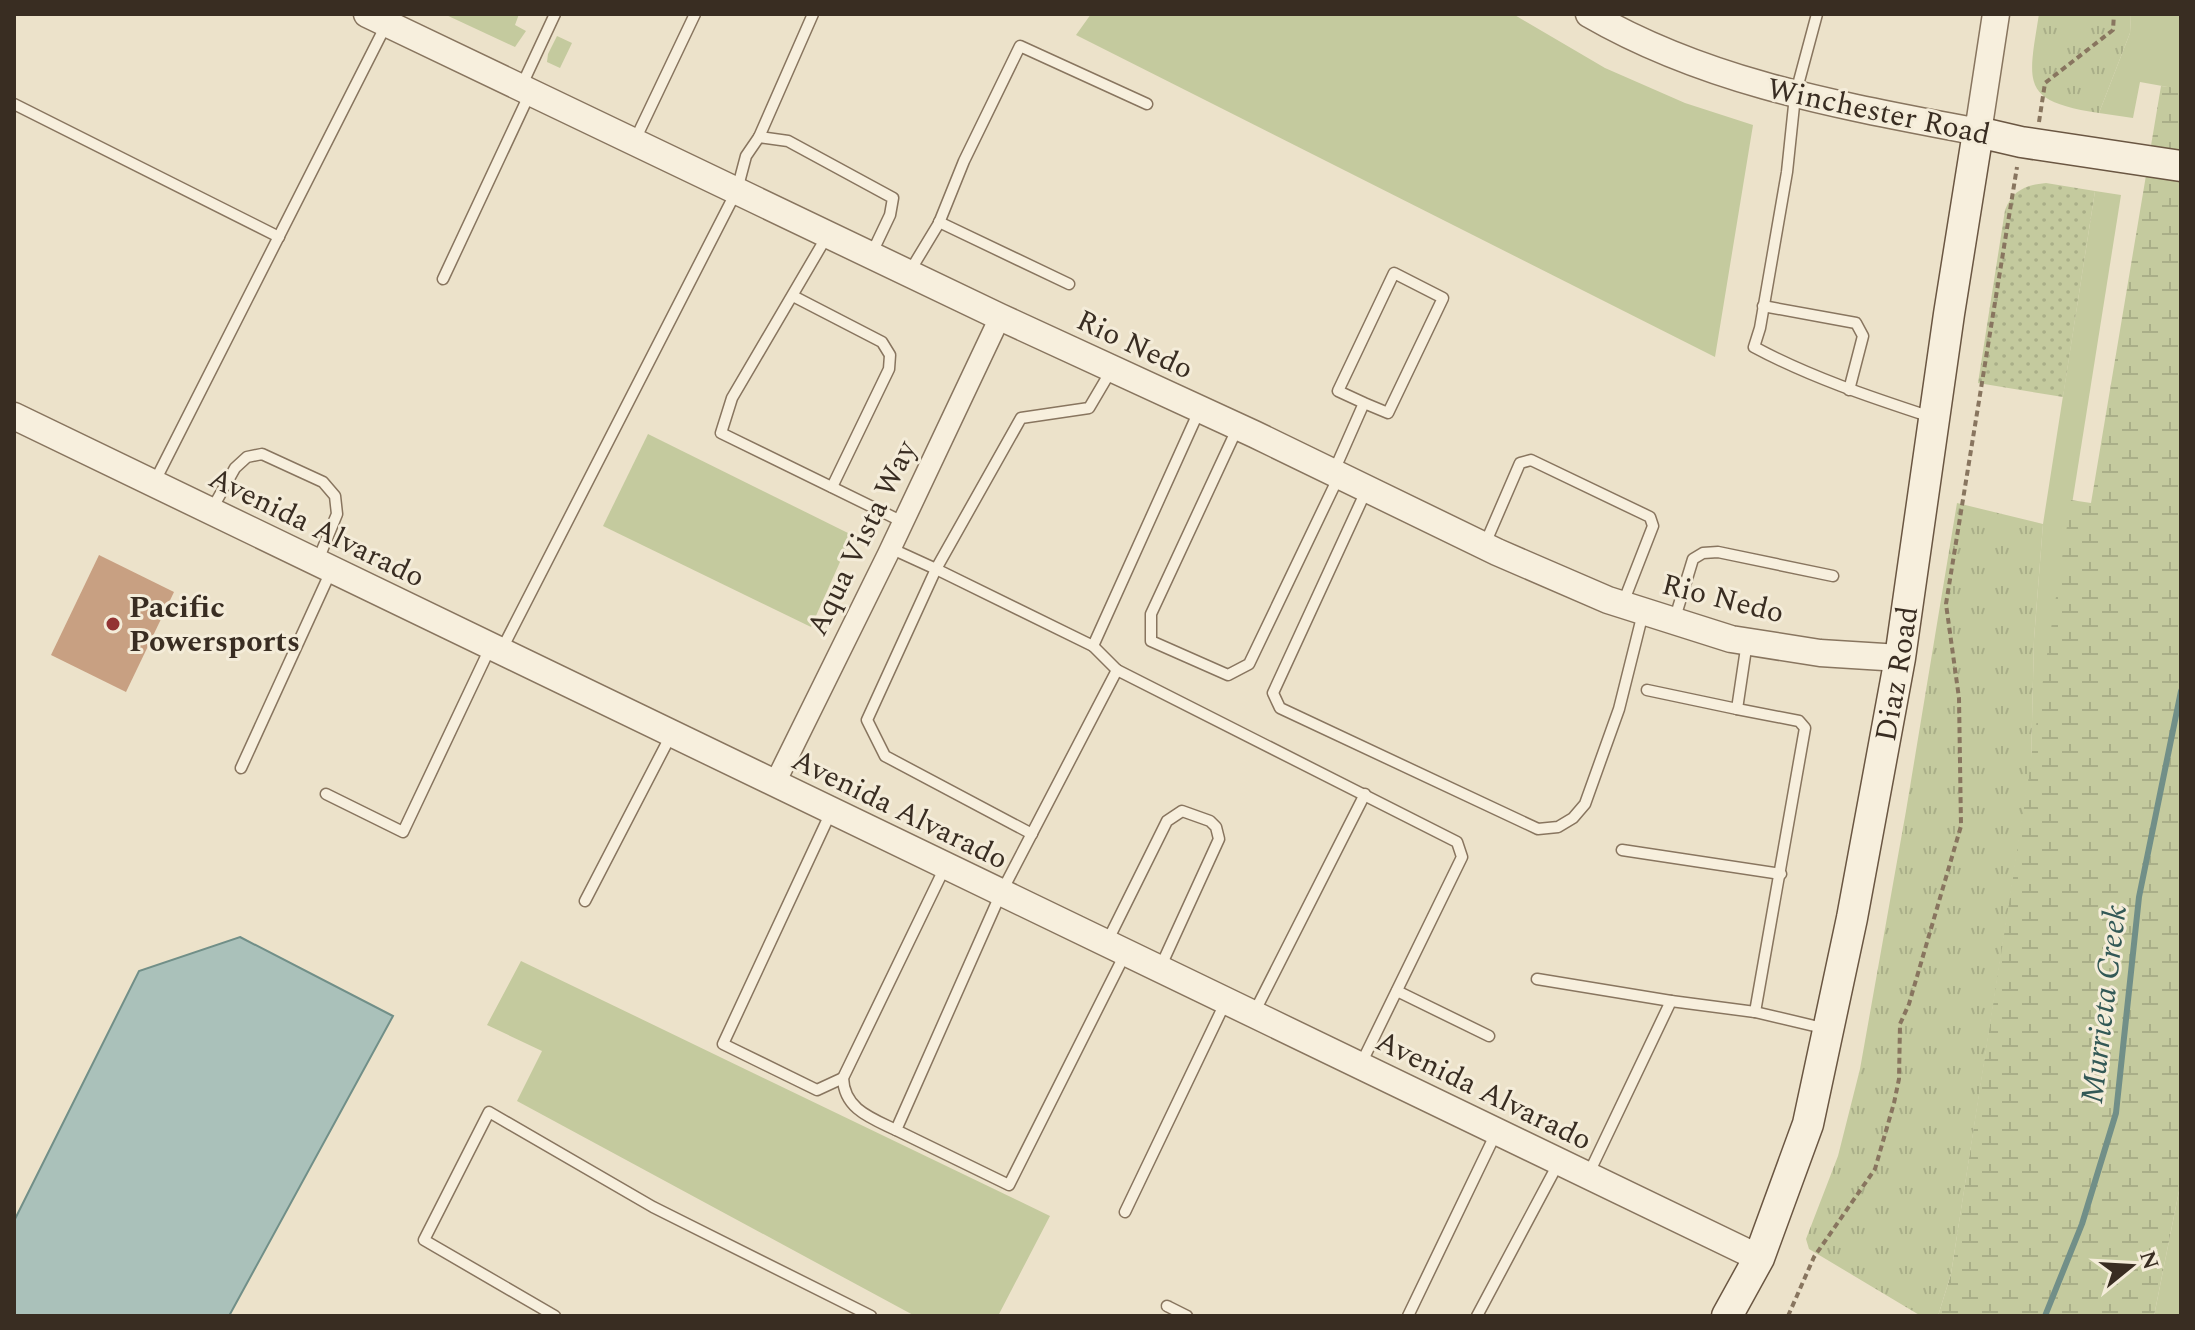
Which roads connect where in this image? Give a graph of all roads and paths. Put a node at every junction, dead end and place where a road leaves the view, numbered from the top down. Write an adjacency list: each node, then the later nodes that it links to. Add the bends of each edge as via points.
1 (555, 14): 9 (lane)
2 (695, 14): 15 (lane)
3 (813, 14): 14 (lane)
4 (1589, 14): 10 (street, Winchester Road, via 1708,70)
5 (1817, 14): 10 (lane)
6 (1996, 14): 13 (street, Diaz Road)
7 (2114, 14): 16 (path, via 2113,30 2045,83)
8 (382, 17): 9 (street, Rio Nedo); 21 (lane)
9 (526, 89): 15 (street, Rio Nedo); 24 (lane)
10 (1795, 96): 13 (street, Winchester Road); 27 (lane)
11 (14, 104): 21 (lane)
12 (1147, 104): 19 (lane, via 1020,46)
13 (1978, 132): 16 (main road, Winchester Road); 34 (main road, Diaz Road)
14 (759, 137): 18 (lane, via 746,156); 22 (lane, via 788,141 893,198)
15 (635, 140): 18 (street, Rio Nedo)
16 (2028, 143): 17 (main road, Winchester Road); 93 (path, via 1946,604 1959,698 1961,826 1900,1024 1899,1079 1875,1169 1814,1257)
17 (2181, 166)
18 (737, 190): 20 (street, Rio Nedo); 51 (lane)
19 (939, 222): 23 (lane); 25 (lane)
20 (828, 234): 22 (street, Rio Nedo); 26 (lane)
21 (279, 237): 37 (lane)
22 (871, 255): 23 (street, Rio Nedo)
23 (909, 273): 28 (street, Rio Nedo)
24 (443, 279)
25 (1069, 284)
26 (793, 296): 38 (lane, via 882,342 890,355 889,369); 38 (lane, via 732,398 721,433)
27 (1763, 306): 30 (lane, via 1754,347); 30 (lane, via 1856,323 1863,336)
28 (1000, 317): 29 (street, Rio Nedo); 41 (street, Aqua Vista Way)
29 (1112, 369): 32 (street, Rio Nedo); 45 (lane, via 1089,408 1021,418)
30 (1849, 390): 34 (lane)
31 (1364, 403): 31 (lane, via 1338,391 1394,273 1443,298 1388,413); 36 (lane)
32 (1199, 409): 35 (street, Rio Nedo); 50 (lane)
33 (14, 416): 37 (street, Avenida Alvarado)
34 (1935, 418): 52 (main road, Diaz Road)
35 (1238, 427): 36 (street, Rio Nedo); 36 (lane, via 1151,614 1151,641 1228,675 1249,664)
36 (1336, 474): 39 (street, Rio Nedo)
37 (153, 483): 40 (street, Avenida Alvarado)
38 (832, 487): 41 (lane)
39 (1367, 489): 42 (street, Rio Nedo); 47 (lane, via 1273,693 1280,708 1538,829 1558,827 1585,804 1619,709)
40 (211, 511): 44 (street, Avenida Alvarado); 44 (lane, via 247,457 262,454 323,482 335,496 337,514)
41 (903, 522): 43 (street, Aqua Vista Way)
42 (1484, 546): 47 (street, Rio Nedo); 47 (lane, via 1520,463 1531,460 1650,517 1653,526)
43 (890, 548): 45 (lane); 58 (street, Aqua Vista Way)
44 (324, 566): 51 (street, Avenida Alvarado); 57 (lane)
45 (936, 569): 50 (lane); 62 (lane, via 867,720 885,756)
46 (1833, 576): 48 (lane, via 1703,553 1693,559)
47 (1633, 608): 48 (street, Rio Nedo)
48 (1674, 621): 49 (street, Rio Nedo)
49 (1747, 641): 52 (street, Rio Nedo); 55 (lane)
50 (1093, 646): 53 (lane)
51 (496, 648): 56 (street, Avenida Alvarado); 59 (lane, via 403,832)
52 (1900, 658): 76 (main road, Diaz Road)
53 (1117, 670): 60 (lane); 62 (lane)
54 (1647, 690): 55 (lane)
55 (1737, 709): 65 (lane, via 1799,721 1805,728)
56 (672, 733): 58 (street, Avenida Alvarado); 67 (lane)
57 (241, 768)
58 (774, 785): 61 (street, Avenida Alvarado)
59 (326, 794)
60 (1365, 794): 71 (lane, via 1455,839 1462,857); 75 (lane)
61 (831, 812): 64 (street, Avenida Alvarado); 79 (lane, via 723,1044 817,1090)
62 (1032, 834): 66 (lane)
63 (1622, 850): 65 (lane)
64 (945, 867): 66 (street, Avenida Alvarado); 79 (lane)
65 (1781, 874): 74 (lane)
66 (1001, 893): 68 (street, Avenida Alvarado); 80 (lane)
67 (585, 901)
68 (1116, 949): 69 (street, Avenida Alvarado); 69 (lane, via 1167,821 1182,811 1210,821 1219,839); 80 (lane, via 1009,1185)
69 (1159, 969): 72 (street, Avenida Alvarado)
70 (1537, 979): 73 (lane)
71 (1397, 991): 77 (lane); 78 (lane)
72 (1226, 1001): 75 (street, Avenida Alvarado); 84 (lane)
73 (1671, 1001): 74 (lane); 83 (lane)
74 (1755, 1012): 76 (lane)
75 (1253, 1014): 78 (street, Avenida Alvarado)
76 (1829, 1029): 85 (main road, Diaz Road, via 1808,1124)
77 (1489, 1036)
78 (1360, 1066): 81 (street, Avenida Alvarado)
79 (843, 1078): 80 (lane, via 860,1113)
80 (896, 1130)
81 (1497, 1131): 82 (street, Avenida Alvarado); 90 (lane)
82 (1559, 1161): 83 (street, Avenida Alvarado); 91 (lane)
83 (1588, 1175): 85 (street, Avenida Alvarado)
84 (1125, 1212)
85 (1759, 1258): 92 (main road, Diaz Road)
86 (1167, 1306): 89 (lane)
87 (555, 1316): 88 (lane, via 424,1240 489,1112 653,1207)
88 (871, 1316)
89 (1187, 1316)
90 (1408, 1316)
91 (1477, 1316)
92 (1727, 1316)
93 (1788, 1316)

